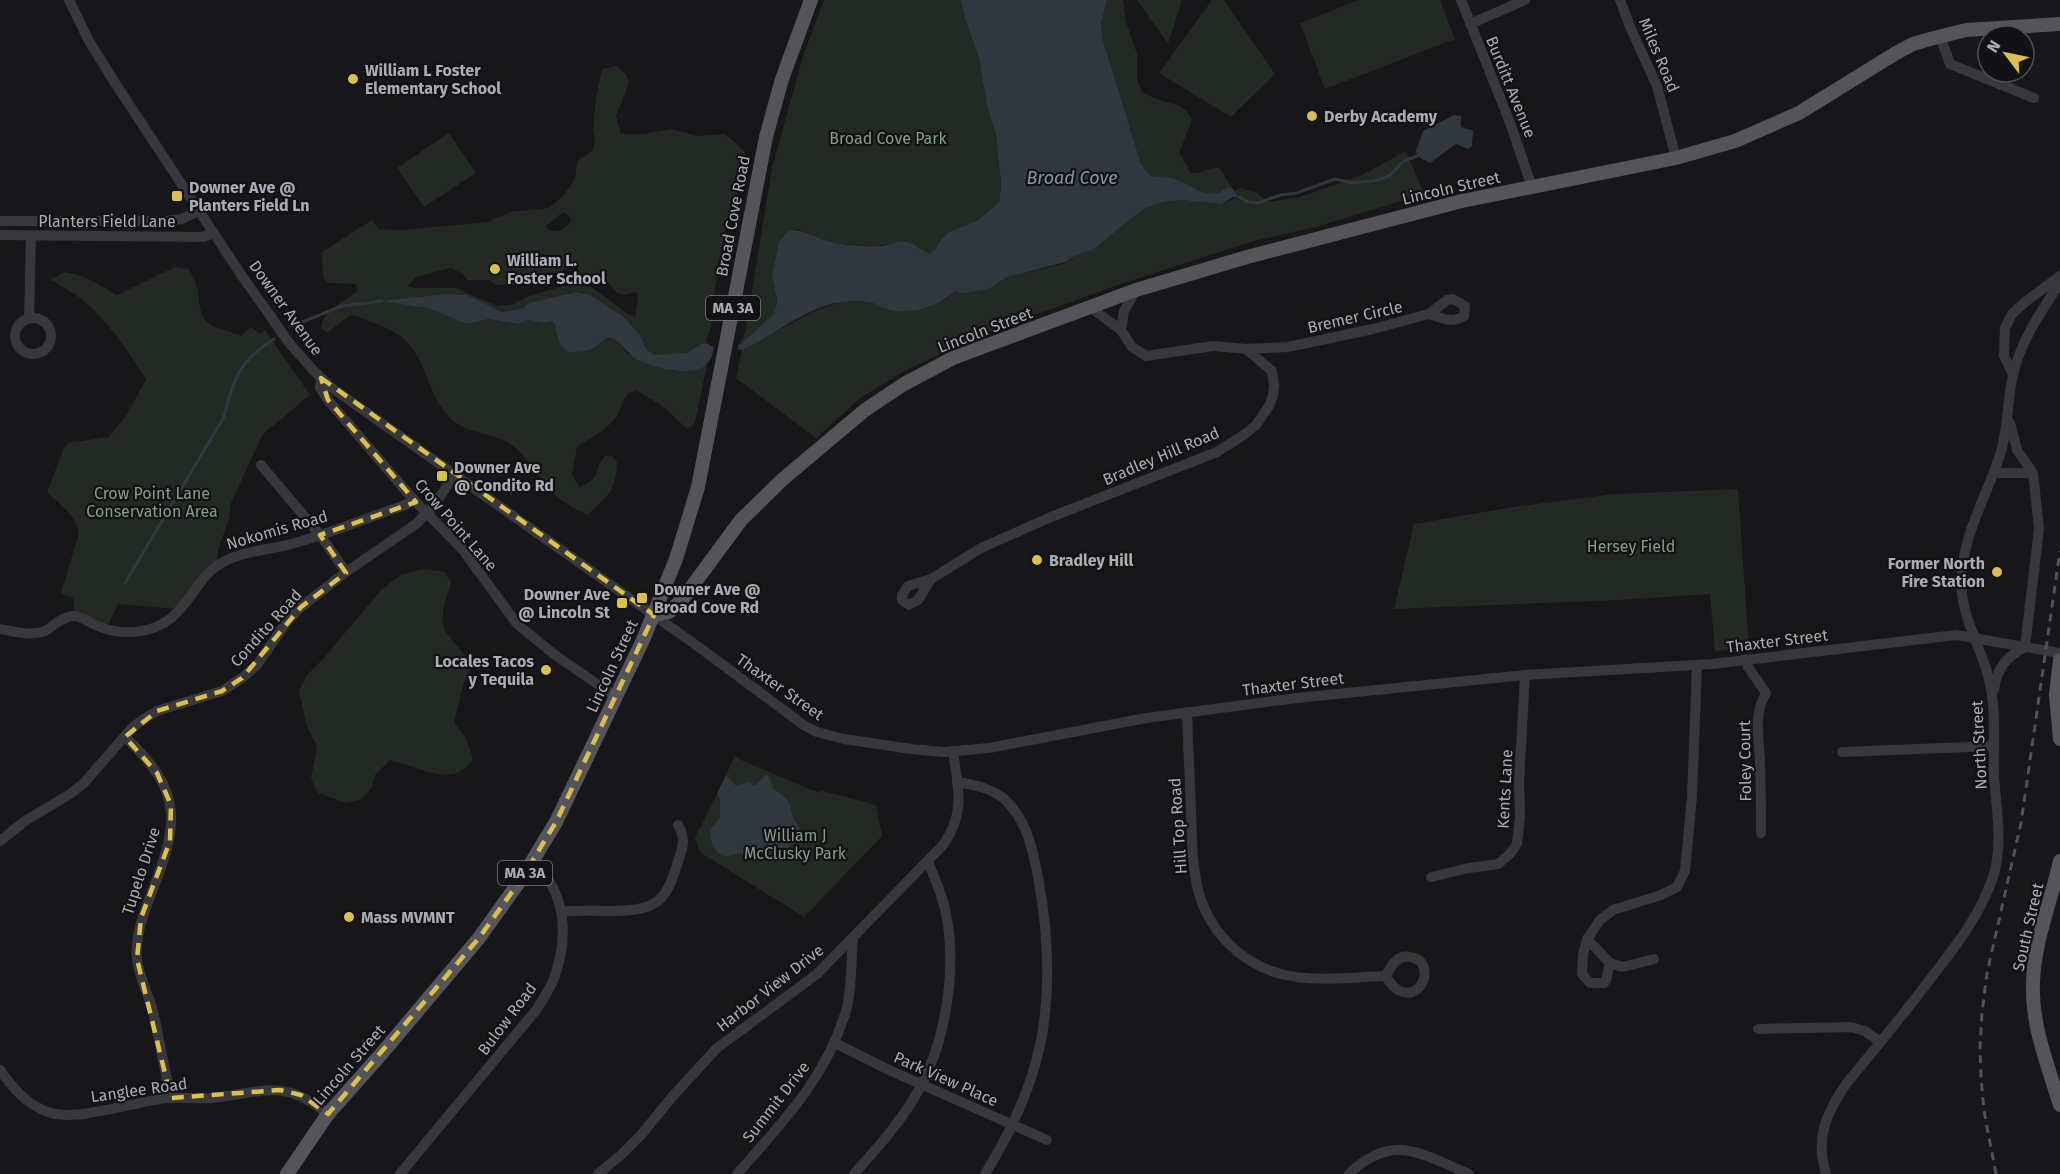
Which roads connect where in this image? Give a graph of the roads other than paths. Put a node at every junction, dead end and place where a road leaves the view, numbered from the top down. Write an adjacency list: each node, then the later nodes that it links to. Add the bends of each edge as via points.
1 (69, 0): 12 (street, Downer Avenue, via 89,41)
2 (811, 0): 39 (main road, Broad Cove Road / MA 3A, via 766,137 698,487)
3 (1461, 0): 6 (street, Burditt Avenue)
4 (1525, 0): 6 (street)
5 (1620, 0): 10 (street, Miles Road, via 1657,86)
6 (1470, 24): 11 (street, Burditt Avenue)
7 (2056, 28): 8 (main road, Lincoln Street, via 1966,30)
8 (1940, 36): 9 (street, via 1950,64); 10 (main road, Lincoln Street, via 1896,53 1781,122 1735,141)
9 (2034, 98)
10 (1676, 158): 11 (main road, Lincoln Street)
11 (1532, 187): 19 (main road, Lincoln Street, via 1371,223)
12 (198, 211): 13 (street, Planters Field Lane, via 182,219 165,221); 14 (street, Downer Avenue)
13 (0, 221)
14 (213, 232): 16 (street, Planters Field Lane, via 203,237); 28 (street, Downer Avenue, via 290,344)
15 (0, 235): 16 (street, Planters Field Lane)
16 (31, 236): 22 (street)
17 (2060, 276): 27 (street, via 2019,308 2005,328 2004,356)
18 (2060, 283): 27 (street, North Street, via 2030,330)
19 (1137, 290): 20 (main road, Lincoln Street); 23 (street, via 1124,311)
20 (1091, 308): 23 (street); 39 (main road, Lincoln Street, via 953,358 885,396 761,499 682,600 669,612)
21 (1429, 314): 24 (street, Bremer Circle)
22 (29, 318)
23 (1121, 330): 25 (street, via 1132,347 1146,356 1214,346)
24 (1288, 346): 25 (street, Bremer Circle); 26 (street, Bremer Circle, via 1274,356)
25 (1246, 349): 26 (street)
26 (1272, 371): 38 (street, Bradley Hill Road, via 1273,396 1262,417 1217,452 998,540)
27 (2013, 374): 29 (street, North Street)
28 (321, 378): 33 (street, Downer Avenue); 34 (street, Crow Point Lane, via 320,388 328,400)
29 (2008, 417): 31 (street, North Street); 32 (street, via 2017,450)
30 (261, 465): 36 (street)
31 (1994, 473): 32 (street); 41 (street, North Street, via 1973,523 1962,570 1962,596)
32 (2033, 473): 42 (street, via 2039,529)
33 (454, 476): 35 (street, Condito Road); 39 (street, Downer Avenue)
34 (414, 499): 35 (street, Crow Point Lane); 36 (street, Nokomis Road)
35 (427, 513): 37 (street, Condito Road, via 405,533); 48 (street, Crow Point Lane, via 468,556 525,632)
36 (320, 535): 37 (street); 40 (street, Nokomis Road, via 254,550 217,564 172,617 149,629 116,631 74,616 38,633)
37 (346, 572): 51 (street, Condito Road, via 288,620 257,665 242,678 222,691 157,711)
38 (931, 579)
39 (654, 615): 48 (main road, Lincoln Street / MA 3A); 54 (street, Thaxter Street, via 774,705 817,732 872,744)
40 (0, 628)
41 (1975, 639): 42 (street, Thaxter Street); 44 (street, Thaxter Street, via 1956,635); 49 (street, North Street, via 1989,677)
42 (2025, 647): 43 (street, Thaxter Street); 49 (street, via 2004,662)
43 (2060, 653)
44 (1746, 659): 46 (street, Thaxter Street); 58 (street, Foley Court, via 1766,693 1757,726)
45 (2060, 660): 52 (main road, via 2056,695)
46 (1697, 665): 47 (street, Thaxter Street); 66 (street, via 1692,797 1684,871 1677,887 1613,910 1600,920)
47 (1525, 675): 50 (street, Thaxter Street); 63 (street, Kents Lane, via 1517,844 1498,864)
48 (616, 697): 60 (main road, Lincoln Street / MA 3A)
49 (1992, 699): 53 (street, North Street)
50 (1186, 712): 54 (street, Thaxter Street, via 989,748); 69 (street, Hill Top Road, via 1193,860 1200,896 1213,925 1238,953 1271,971 1304,978)
51 (125, 737): 59 (street, Condito Road, via 84,783); 75 (street, Tupelo Drive, via 157,773 171,805 170,841 141,918 137,959)
52 (2060, 739)
53 (1994, 746): 55 (street); 71 (street, North Street, via 1998,848 1994,873 1958,944)
54 (952, 751): 56 (street, Harbor View Drive)
55 (1842, 752)
56 (957, 782): 62 (street, Harbor View Drive, via 958,817 954,829); 78 (street, via 989,790 1010,805 1028,837 1043,901 1048,973 1044,1022 1033,1074)
57 (678, 825): 64 (street, via 684,844 669,888 657,902 640,909)
58 (1761, 833)
59 (0, 841)
60 (533, 860): 64 (street, Bulow Road, via 552,883); 77 (main road, Lincoln Street / MA 3A, via 478,938)
61 (2060, 861): 76 (main road, South Street, via 2034,961 2032,984 2036,1023)
62 (928, 862): 65 (street, Harbor View Drive); 74 (street, via 946,914 949,959 941,1032)
63 (1431, 877)
64 (562, 912): 81 (street, Bulow Road, via 561,948 553,982 537,1009)
65 (853, 938): 72 (street, Summit Drive, via 848,1005); 82 (street, Harbor View Drive, via 817,974 717,1048 641,1135)
66 (1587, 939): 68 (street); 68 (street, via 1582,974 1590,983 1604,983)
67 (1654, 959): 68 (street, via 1622,967)
68 (1610, 963)
69 (1385, 976)
70 (1758, 1029): 71 (street, via 1851,1027)
71 (1880, 1041): 88 (street, North Street, via 1829,1112 1821,1138)
72 (834, 1042): 74 (street, Park View Place); 83 (street, Summit Drive, via 827,1061 801,1098)
73 (0, 1070): 75 (street, Langlee Road, via 21,1096 48,1112 65,1115)
74 (922, 1084): 78 (street, Park View Place); 84 (street, via 889,1134)
75 (171, 1098): 77 (street, Langlee Road, via 280,1090 301,1095)
76 (2060, 1105)
77 (328, 1114): 80 (main road, Lincoln Street / MA 3A)
78 (1012, 1124): 79 (street, Park View Place); 85 (street)
79 (1047, 1140)
80 (287, 1174)
81 (400, 1174)
82 (598, 1174)
83 (736, 1174)
84 (854, 1174)
85 (985, 1174)
86 (1349, 1174): 87 (street, via 1367,1159 1395,1149 1416,1151)
87 (1469, 1174)
88 (1826, 1174)

